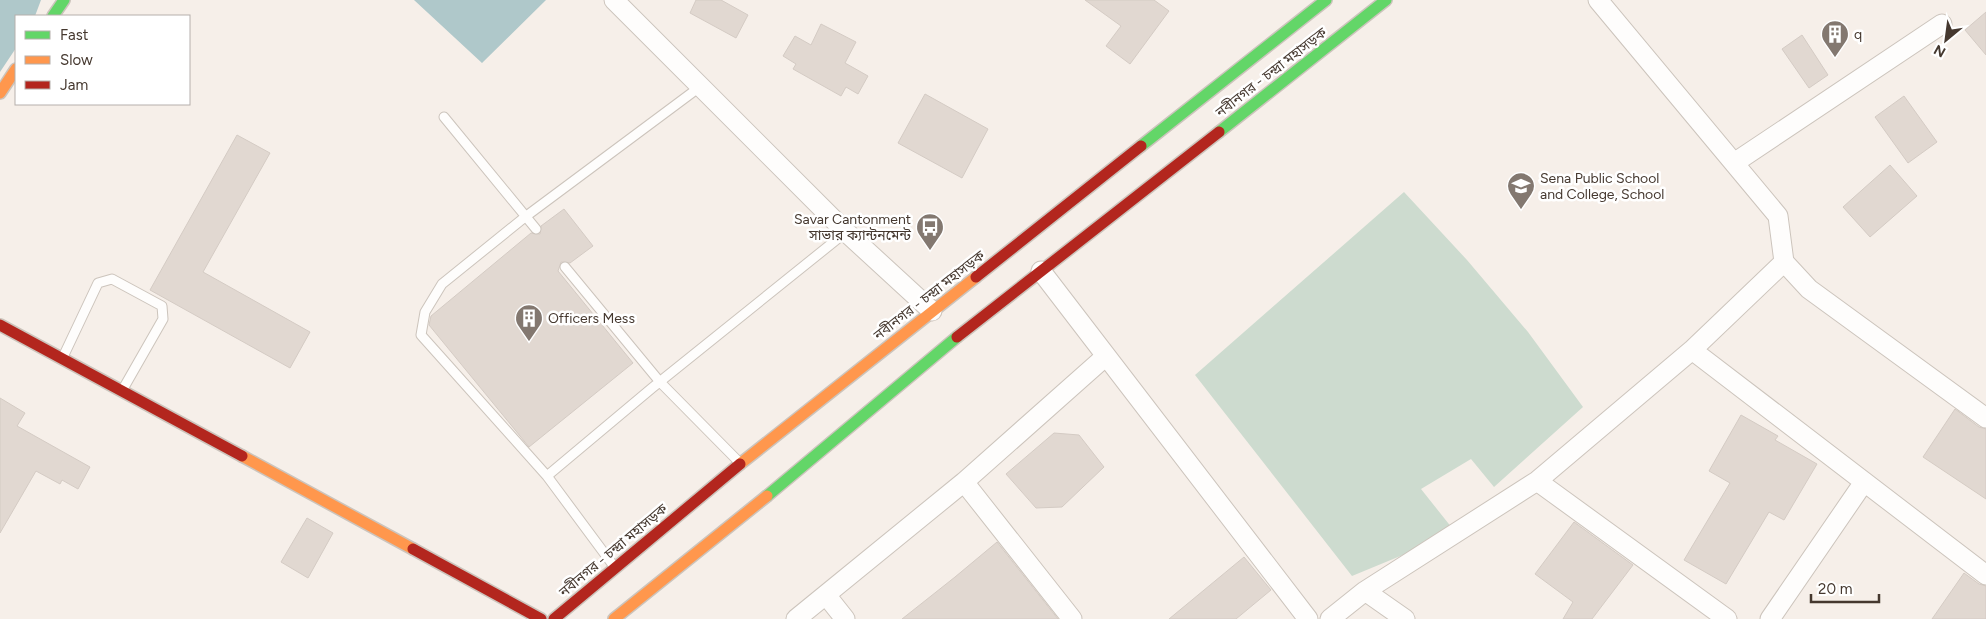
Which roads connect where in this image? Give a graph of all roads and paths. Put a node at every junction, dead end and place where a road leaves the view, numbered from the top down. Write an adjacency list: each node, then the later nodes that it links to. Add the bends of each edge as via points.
1 (64, 0): 6 (main road)
2 (614, 0): 9 (street)
3 (1326, 0): 19 (main road, নবীনগর - চন্দ্রা মহাসড়ক)
4 (1386, 0): 18 (main road, নবীনগর - চন্দ্রা মহাসড়ক)
5 (1598, 0): 12 (street)
6 (54, 15)
7 (1942, 24): 12 (street)
8 (15, 70): 10 (main road)
9 (701, 86): 13 (lane); 15 (street)
10 (0, 93)
11 (444, 117): 13 (lane)
12 (1734, 163): 16 (street, via 1778,216)
13 (525, 217): 14 (lane); 28 (lane, via 442,284 424,312 421,334)
14 (536, 229)
15 (846, 232): 19 (street); 24 (lane)
16 (1784, 262): 21 (street); 26 (street, via 1809,289)
17 (565, 267): 24 (lane)
18 (1041, 271): 22 (street); 38 (main road, নবীনগর - চন্দ্রা মহাসড়ক, via 917,369 725,532)
19 (932, 311): 27 (main road, নবীনগর - চন্দ্রা মহাসড়ক)
20 (0, 325): 23 (main road)
21 (1692, 350): 29 (street); 31 (street)
22 (1106, 356): 30 (street); 42 (street)
23 (62, 359): 25 (main road); 25 (lane, via 98,283 112,279 162,306 163,319)
24 (660, 382): 27 (lane); 28 (lane)
25 (121, 392): 36 (main road)
26 (1986, 418)
27 (740, 464): 32 (main road, নবীনগর - চন্দ্রা মহাসড়ক)
28 (547, 476): 32 (lane)
29 (1538, 481): 34 (street); 45 (street)
30 (964, 482): 35 (street); 41 (street)
31 (1864, 482): 33 (street); 46 (street)
32 (615, 567): 37 (main road, নবীনগর - চন্দ্রা মহাসড়ক)
33 (1986, 575)
34 (1365, 591): 43 (street); 44 (street)
35 (826, 595): 39 (street); 40 (street)
36 (541, 619)
37 (554, 619)
38 (614, 619)
39 (796, 619)
40 (845, 619)
41 (1072, 619)
42 (1308, 619)
43 (1330, 619)
44 (1405, 619)
45 (1727, 619)
46 (1770, 619)

